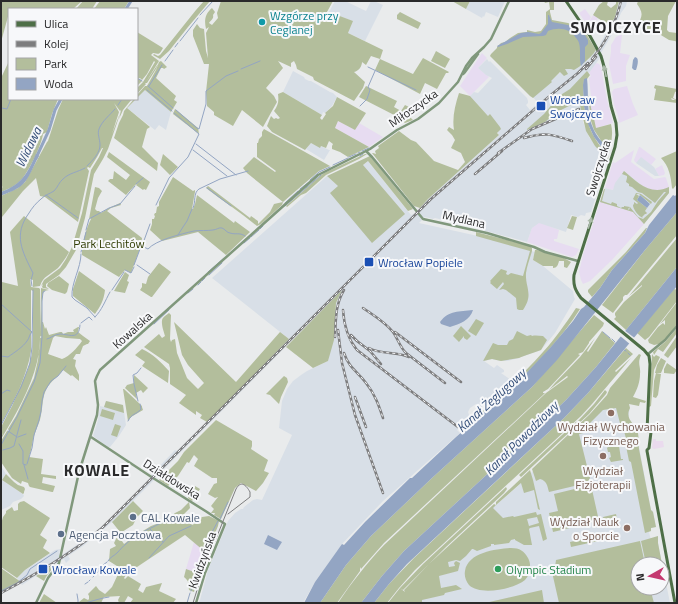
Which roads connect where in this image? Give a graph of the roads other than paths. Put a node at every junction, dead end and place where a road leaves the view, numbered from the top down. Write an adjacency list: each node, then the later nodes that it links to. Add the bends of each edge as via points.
1 (509, 1): 3 (street, Miłoszycka, via 487,44 470,61 455,86 437,105)
2 (566, 1): 4 (main road, Swojczycka, one-way to 2, via 617,132 601,56)
3 (367, 150): 4 (street, Mydlana, via 423,219 487,233); 7 (street, Kowalska, via 318,175 100,370 95,381 97,415)
4 (578, 261): 6 (main road, Swojczycka, via 573,282 581,298)
5 (677, 326): 6 (street)
6 (648, 354): 11 (main road, via 649,431 652,432 650,447 646,450)
7 (90, 437): 8 (street, Działdowska); 9 (street, Kowalska, via 77,478 59,563 48,578)
8 (225, 524): 10 (street, Kwidzyńska)
9 (36, 603)
10 (196, 603)
11 (675, 603)

